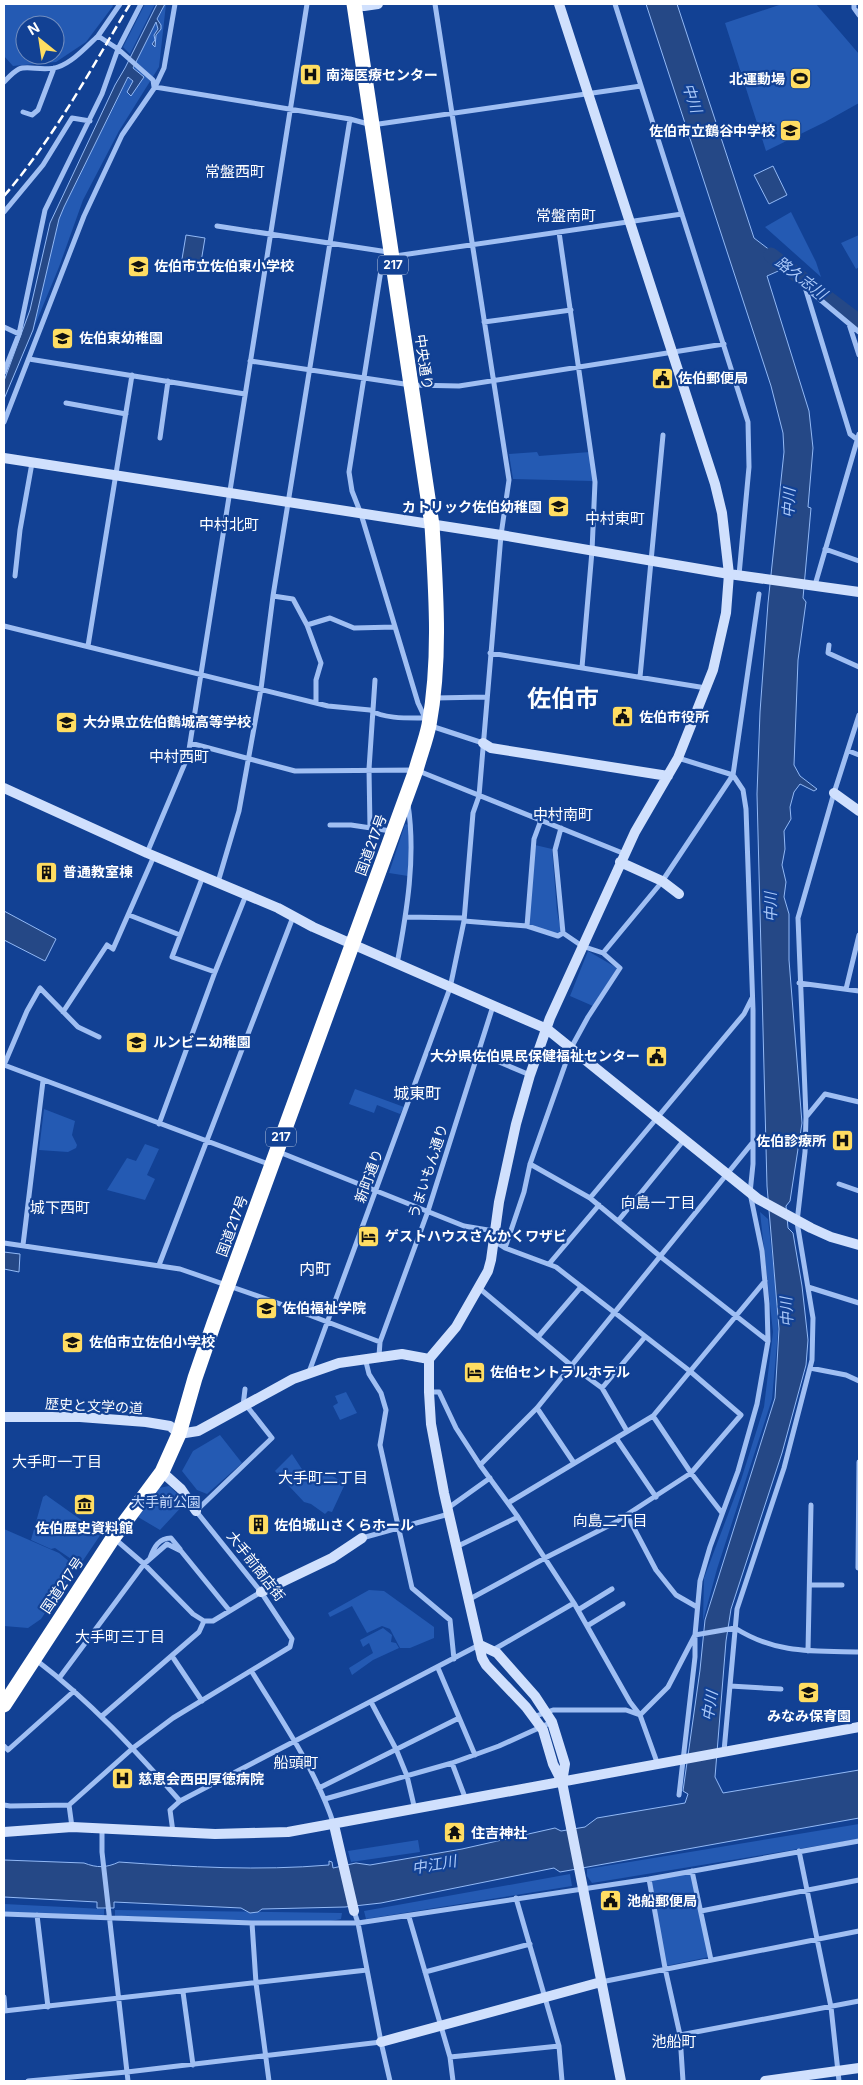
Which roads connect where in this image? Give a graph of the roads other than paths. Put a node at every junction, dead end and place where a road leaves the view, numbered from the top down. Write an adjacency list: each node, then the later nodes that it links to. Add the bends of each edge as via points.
1 (120, 4): 13 (street)
2 (141, 4): 14 (street)
3 (175, 4): 18 (street, via 164,68)
4 (307, 4): 20 (street)
5 (350, 4): 6 (street)
6 (354, 4): 7 (street); 25 (highway, 中央通り / 217)
7 (378, 4)
8 (435, 4): 22 (street, 新町通り)
9 (559, 4): 19 (street)
10 (615, 4): 17 (street)
11 (854, 4): 12 (street)
12 (859, 15)
13 (98, 36): 14 (street); 15 (street, via 77,55)
14 (118, 49): 18 (street, via 153,80); 24 (street)
15 (54, 68): 16 (street, via 16,70); 21 (street, via 38,110 32,115)
16 (4, 82)
17 (641, 86): 19 (street); 27 (street)
18 (154, 87): 20 (street); 44 (street, via 122,135 84,216)
19 (588, 95): 22 (street); 28 (street)
20 (290, 110): 23 (street); 31 (street)
21 (23, 112)
22 (452, 114): 25 (street); 33 (street, 新町通り)
23 (350, 119): 25 (street); 32 (street)
24 (90, 121): 26 (street, via 72,118 43,165); 40 (street, via 45,210)
25 (372, 125): 34 (highway, 中央通り / 217)
26 (4, 212)
27 (682, 214): 28 (street); 41 (street)
28 (629, 221): 30 (street); 42 (street)
29 (216, 226): 31 (street)
30 (559, 232): 33 (street); 35 (street)
31 (270, 234): 32 (street); 45 (street)
32 (330, 243): 34 (street); 47 (street)
33 (472, 245): 34 (street); 36 (street, 新町通り)
34 (392, 258): 50 (street, via 381,270); 53 (highway, 中央通り / 217)
35 (571, 310): 36 (street); 46 (street)
36 (484, 322): 51 (street, 新町通り)
37 (849, 324): 39 (street); 43 (street); 61 (street, via 805,287 850,434)
38 (4, 327): 40 (street)
39 (859, 332)
40 (18, 334): 48 (street)
41 (724, 344): 42 (street); 74 (street, via 748,422 749,467)
42 (672, 353): 46 (street); 74 (street, via 722,513)
43 (859, 356)
44 (30, 359): 49 (street); 57 (street)
45 (250, 361): 47 (street); 54 (street)
46 (580, 366): 51 (street); 71 (street, via 595,482)
47 (311, 369): 50 (street); 66 (street)
48 (4, 372)
49 (132, 375): 52 (street); 56 (street)
50 (364, 378): 53 (street); 67 (street, via 349,472)
51 (493, 380): 53 (street, via 459,386); 69 (street, 新町通り, via 509,480)
52 (168, 381): 54 (street); 60 (street)
53 (411, 385): 68 (highway, 中央通り / 217)
54 (245, 394): 65 (street)
55 (66, 403): 56 (street)
56 (126, 414): 64 (street)
57 (4, 422)
58 (859, 434): 61 (street)
59 (662, 435): 72 (street)
60 (160, 438)
61 (858, 441): 70 (street)
62 (4, 458): 63 (street)
63 (32, 463): 64 (street); 75 (street)
64 (116, 476): 65 (street); 84 (street)
65 (229, 494): 66 (street); 88 (street)
66 (290, 503): 67 (street); 79 (street)
67 (360, 514): 68 (street); 82 (street)
68 (432, 525): 69 (street); 94 (highway, 中央通り / 217, via 437,594)
69 (501, 534): 71 (street); 85 (street, 新町通り)
70 (825, 549): 73 (street); 76 (street)
71 (592, 551): 72 (street); 86 (street)
72 (650, 561): 74 (street); 89 (street)
73 (859, 561)
74 (734, 575): 76 (street); 91 (street, via 718,652)
75 (15, 576)
76 (812, 585): 77 (street)
77 (859, 592)
78 (759, 594): 107 (street)
79 (273, 596): 80 (street, via 293,599); 92 (street)
80 (307, 625): 82 (street, via 330,618 354,628); 95 (street, via 321,663 316,680)
81 (4, 626): 84 (street)
82 (395, 627): 98 (street)
83 (830, 645): 87 (street, via 828,653)
84 (88, 646): 88 (street)
85 (490, 653): 86 (street); 93 (street, 新町通り)
86 (582, 667): 89 (street)
87 (859, 667)
88 (201, 674): 92 (street); 100 (street)
89 (640, 677): 91 (street)
90 (375, 680): 96 (street)
91 (706, 688): 104 (street)
92 (261, 689): 95 (street); 103 (street)
93 (486, 696): 94 (street); 99 (street, 新町通り)
94 (432, 698): 98 (highway, 中央通り / 217)
95 (316, 703): 96 (street)
96 (372, 711): 98 (street); 105 (street)
97 (859, 715): 101 (street)
98 (427, 722): 99 (street); 106 (highway, 国道217号 / 217)
99 (483, 742): 108 (street, via 491,748); 112 (street, 新町通り)
100 (190, 743): 103 (street); 119 (street)
101 (849, 751): 102 (street); 110 (street)
102 (859, 755)
103 (248, 758): 105 (street, via 295,771); 123 (street, via 239,811)
104 (678, 758): 107 (street); 108 (street)
105 (369, 770): 106 (street); 116 (street)
106 (416, 770): 111 (highway, 国道217号 / 217); 112 (street)
107 (733, 775): 122 (street); 143 (street, via 743,790 746,808)
108 (668, 776): 120 (street)
109 (4, 788): 119 (street)
110 (834, 793): 113 (street); 139 (street, via 798,918)
111 (407, 795): 118 (highway, 国道217号 / 217); 128 (street, via 411,865)
112 (479, 796): 114 (street); 129 (street, 新町通り, via 473,813)
113 (859, 811)
114 (541, 820): 117 (street); 130 (street, via 534,839)
115 (330, 825): 116 (street)
116 (370, 828): 118 (street)
117 (561, 828): 120 (street); 131 (street, via 554,850)
118 (394, 831): 134 (highway, 国道217号 / 217)
119 (150, 855): 121 (street); 126 (street)
120 (622, 858): 122 (street); 135 (street)
121 (203, 876): 123 (street); 132 (street)
122 (662, 881): 125 (street); 136 (street)
123 (218, 882): 124 (street)
124 (246, 894): 127 (street); 138 (street)
125 (679, 894)
126 (129, 915): 132 (street); 145 (street, via 113,949 107,945)
127 (293, 917): 134 (street); 157 (street)
128 (406, 917): 129 (street); 137 (street)
129 (464, 920): 130 (street); 140 (street, 新町通り)
130 (527, 926): 131 (street, via 558,936)
131 (563, 932): 135 (street)
132 (180, 935): 138 (street, via 172,957)
133 (859, 936): 141 (street)
134 (352, 944): 137 (street); 159 (highway, 国道217号 / 217)
135 (582, 946): 136 (street); 146 (street)
136 (603, 953): 148 (street, via 620,968)
137 (397, 964): 140 (street)
138 (215, 972): 155 (street)
139 (799, 983): 141 (street); 154 (street)
140 (450, 988): 144 (street); 163 (street, 新町通り)
141 (846, 989): 142 (street)
142 (859, 990)
143 (752, 996): 153 (street, via 744,1014); 158 (street)
144 (493, 1006): 146 (street); 149 (street, うまいもん通り)
145 (62, 1012): 147 (street, via 78,1027); 151 (street, via 40,988 4,1065)
146 (547, 1030): 148 (street); 150 (street)
147 (100, 1037)
148 (571, 1048): 153 (street); 160 (street)
149 (478, 1053): 150 (street); 168 (street, うまいもん通り)
150 (530, 1075): 171 (street, via 516,1124)
151 (43, 1081): 155 (street); 173 (street)
152 (859, 1102): 154 (street, via 824,1094)
153 (657, 1116): 156 (street); 166 (street)
154 (806, 1116): 170 (street, via 805,1152)
155 (159, 1124): 157 (street)
156 (685, 1139): 161 (street); 169 (street)
157 (205, 1142): 159 (street); 178 (street)
158 (753, 1142): 161 (street); 165 (street)
159 (274, 1158): 163 (street); 180 (highway, 国道217号 / 217)
160 (530, 1164): 166 (street); 175 (street)
161 (727, 1174): 165 (street); 176 (street)
162 (839, 1184): 164 (street)
163 (376, 1190): 168 (street); 187 (street, 新町通り)
164 (859, 1191)
165 (754, 1196): 170 (street); 179 (street)
166 (590, 1198): 167 (street)
167 (599, 1205): 169 (street); 177 (street)
168 (428, 1211): 171 (street); 191 (street, うまいもん通り)
169 (618, 1221): 176 (street)
170 (795, 1221): 174 (street, via 831,1238); 182 (street)
171 (494, 1236): 175 (street); 183 (street, via 491,1260)
172 (4, 1243): 173 (street)
173 (23, 1245): 178 (street)
174 (859, 1245)
175 (505, 1248): 177 (street)
176 (661, 1257): 185 (street); 186 (street)
177 (549, 1264): 181 (street)
178 (159, 1265): 180 (street)
179 (765, 1281): 186 (street); 190 (street)
180 (227, 1285): 187 (street); 208 (highway, 国道217号 / 217, via 195,1378)
181 (581, 1287): 185 (street); 188 (street)
182 (808, 1287): 184 (street); 196 (street, via 812,1318)
183 (479, 1288): 188 (street); 194 (street, via 456,1327)
184 (859, 1303)
185 (614, 1313): 189 (street); 195 (street)
186 (736, 1315): 190 (street); 198 (street)
187 (327, 1322): 191 (street); 197 (street, 新町通り)
188 (538, 1337): 195 (street)
189 (645, 1337): 198 (street); 200 (street)
190 (768, 1341): 221 (street, via 757,1404 738,1471)
191 (380, 1342): 192 (street, うまいもん通り)
192 (379, 1356): 193 (street); 194 (street, via 402,1354)
193 (365, 1358): 197 (street); 224 (street, via 386,1410 380,1445)
194 (429, 1359): 202 (street)
195 (572, 1366): 200 (street); 204 (street)
196 (810, 1368): 199 (street); 243 (street, via 784,1468)
197 (309, 1372): 203 (street)
198 (691, 1372): 205 (street); 214 (street, via 741,1415)
199 (859, 1381)
200 (602, 1388): 207 (street)
201 (245, 1389): 203 (street)
202 (429, 1392): 212 (street, via 439,1392 456,1428); 220 (street, via 431,1424)
203 (244, 1406): 208 (street, via 198,1431); 219 (street, via 272,1438)
204 (537, 1408): 211 (street); 212 (street)
205 (653, 1416): 207 (street); 214 (street)
206 (4, 1417): 208 (street, 歴史と文学の道, via 80,1417 146,1422 170,1426)
207 (627, 1431): 209 (street)
208 (180, 1434): 213 (highway, 国道217号 / 217)
209 (616, 1438): 211 (street); 216 (street)
210 (859, 1462): 230 (street)
211 (574, 1463): 217 (street)
212 (480, 1465): 215 (street)
213 (162, 1472): 219 (street, 大手前商店街, via 181,1489); 225 (highway, 国道217号 / 217)
214 (691, 1473): 216 (street); 221 (street)
215 (490, 1478): 217 (street); 220 (street)
216 (656, 1497): 222 (street)
217 (508, 1503): 223 (street)
218 (811, 1505): 231 (street)
219 (196, 1510): 234 (street, 大手前商店街)
220 (448, 1511): 224 (street); 227 (street)
221 (722, 1512): 238 (street, via 700,1580)
222 (626, 1515): 228 (street); 238 (street, via 656,1570 676,1595)
223 (518, 1517): 227 (street); 228 (street)
224 (398, 1528): 226 (street); 252 (street, via 412,1588 450,1620)
225 (113, 1538): 229 (street); 250 (highway, 国道217号 / 217)
226 (362, 1538): 234 (street, via 332,1558)
227 (456, 1547): 235 (street)
228 (544, 1558): 235 (street); 236 (street)
229 (144, 1564): 239 (street, via 167,1544 181,1551); 241 (street, via 193,1614); 257 (street)
230 (858, 1568)
231 (810, 1585): 232 (street); 247 (street)
232 (842, 1585)
233 (612, 1589): 240 (street)
234 (261, 1592): 239 (street); 256 (street, 大手前商店街, via 292,1639 290,1647)
235 (468, 1600): 245 (street)
236 (574, 1603): 240 (street); 246 (street)
237 (623, 1604): 242 (street)
238 (697, 1607): 244 (street)
239 (229, 1610): 241 (street, via 213,1621)
240 (578, 1610): 242 (street)
241 (204, 1621): 249 (street, via 199,1632)
242 (587, 1626): 265 (street)
243 (733, 1628): 244 (street); 247 (street, via 772,1646); 258 (street)
244 (695, 1635): 253 (street); 254 (street)
245 (480, 1645): 246 (street); 251 (street); 252 (street)
246 (492, 1651): 251 (street); 264 (street, via 535,1696)
247 (808, 1651): 248 (street)
248 (859, 1652)
249 (172, 1656): 261 (street); 266 (street)
250 (33, 1658): 257 (street); 263 (highway, 国道217号 / 217)
251 (482, 1658): 267 (street)
252 (454, 1659): 255 (street)
253 (680, 1663): 254 (street, via 688,1660); 265 (street, via 668,1687)
254 (694, 1666): 278 (street)
255 (438, 1668): 262 (street); 268 (street)
256 (252, 1672): 261 (street, 大手前商店街); 272 (street)
257 (60, 1677): 260 (street)
258 (730, 1686): 259 (street); 276 (street)
259 (781, 1689)
260 (74, 1691): 266 (street); 273 (street, via 8,1750)
261 (202, 1701): 274 (street, 大手前商店街)
262 (371, 1702): 272 (street); 275 (street)
263 (4, 1703)
264 (545, 1712): 265 (street, via 626,1710); 267 (street); 269 (street)
265 (640, 1715): 280 (street)
266 (102, 1716): 274 (street)
267 (533, 1717): 270 (street)
268 (459, 1718): 275 (street); 277 (street)
269 (552, 1722): 270 (street); 282 (street, via 565,1764)
270 (540, 1726): 277 (street); 282 (street)
271 (859, 1727): 276 (street)
272 (294, 1741): 283 (street); 287 (street)
273 (4, 1746)
274 (133, 1748): 287 (street); 289 (street, 大手前商店街)
275 (396, 1749): 281 (street); 283 (street)
276 (721, 1754): 278 (street)
277 (475, 1755): 279 (street)
278 (685, 1759): 280 (street); 284 (street)
279 (452, 1763): 281 (street); 286 (street)
280 (658, 1765): 282 (street)
281 (407, 1776): 285 (street); 290 (street)
282 (562, 1782): 286 (street); 301 (street)
283 (319, 1788): 285 (street)
284 (679, 1795)
285 (325, 1799): 291 (street)
286 (466, 1800): 290 (street)
287 (180, 1801): 295 (street, via 170,1810)
288 (4, 1805): 289 (street)
289 (69, 1805): 292 (street)
290 (415, 1810): 291 (street)
291 (334, 1825): 295 (street, via 242,1835); 304 (street)
292 (72, 1827): 293 (street); 294 (street)
293 (102, 1828): 295 (street); 307 (street)
294 (4, 1832)
295 (173, 1832)
296 (859, 1841): 297 (street)
297 (799, 1851): 298 (street); 302 (street)
298 (692, 1871): 299 (street); 305 (street)
299 (649, 1879): 301 (street); 316 (street)
300 (859, 1880): 302 (street)
301 (583, 1888): 303 (street); 319 (street)
302 (806, 1891): 305 (street); 313 (street)
303 (516, 1898): 309 (street); 314 (street)
304 (354, 1911): 311 (street)
305 (701, 1911): 315 (street)
306 (4, 1914): 308 (street)
307 (109, 1914): 308 (street); 310 (street); 324 (street)
308 (37, 1915): 326 (street)
309 (408, 1917): 311 (street); 318 (street)
310 (252, 1923): 311 (street); 320 (street)
311 (358, 1923): 317 (street)
312 (859, 1931): 313 (street)
313 (816, 1940): 315 (street); 327 (street)
314 (530, 1944): 318 (street); 322 (street)
315 (711, 1960): 316 (street)
316 (665, 1968): 319 (street); 330 (street)
317 (367, 1970): 320 (street); 331 (street)
318 (425, 1972): 329 (street)
319 (601, 1982): 322 (street); 345 (street)
320 (256, 1983): 321 (street); 333 (street)
321 (183, 1992): 324 (street); 335 (street)
322 (546, 1996): 329 (street); 332 (street)
323 (4, 1997): 328 (street)
324 (120, 1999): 326 (street); 337 (street)
325 (859, 2001): 327 (street)
326 (48, 2007): 328 (street)
327 (831, 2007): 330 (street); 338 (street)
328 (4, 2011)
329 (440, 2026): 331 (street); 334 (street)
330 (680, 2035): 346 (street)
331 (381, 2042): 333 (street); 342 (street)
332 (559, 2046): 334 (street); 344 (street)
333 (266, 2056): 335 (street); 341 (street)
334 (450, 2057): 343 (street)
335 (193, 2065): 337 (street)
336 (859, 2068): 338 (street)
337 (126, 2072): 339 (street); 340 (street)
338 (839, 2077): 347 (street)
339 (28, 2081)
340 (128, 2081)
341 (269, 2081)
342 (390, 2081)
343 (452, 2081)
344 (562, 2081)
345 (621, 2081)
346 (683, 2081)
347 (765, 2081)

